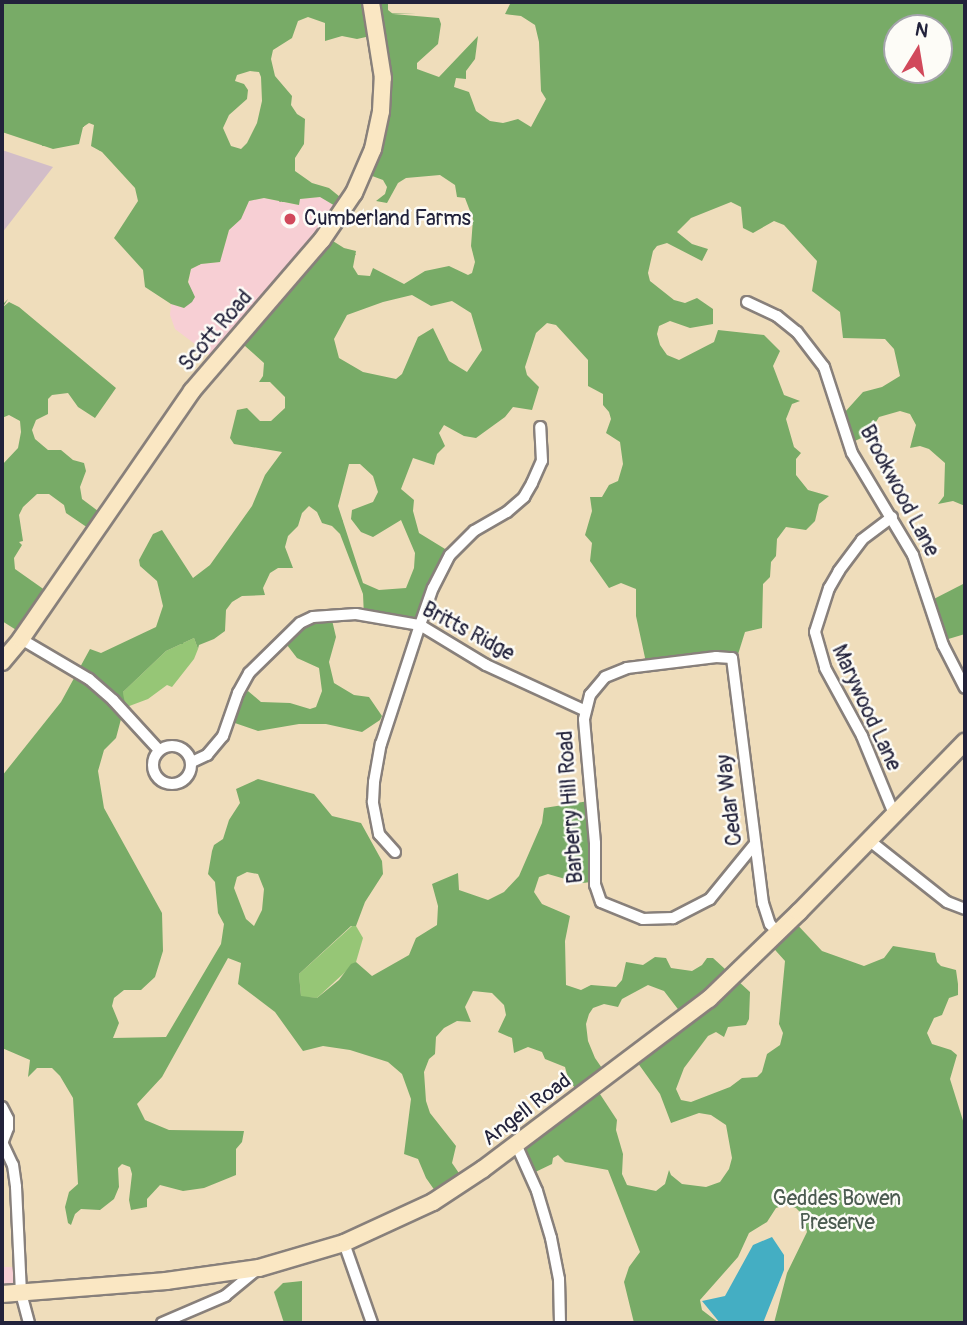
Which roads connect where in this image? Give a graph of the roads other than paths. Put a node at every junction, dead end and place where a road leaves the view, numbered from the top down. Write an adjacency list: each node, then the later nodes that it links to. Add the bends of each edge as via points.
1 (371, 2): 6 (main road, Scott Road, via 383,78 381,111 373,149 354,193 322,240 192,391)
2 (747, 302): 4 (street, Brookwood Lane, via 777,316 813,350 831,384 852,453)
3 (540, 427): 5 (street, via 542,461 524,497 474,531 450,555)
4 (892, 517): 9 (street, Brookwood Lane, via 913,555 943,645); 14 (street, Marywood Lane, via 862,540 839,571 815,632 825,668 862,736)
5 (420, 625): 10 (street, Britts Ridge, via 486,665); 13 (street, Britts Ridge, via 356,614 313,617 300,623 249,673 216,747); 17 (street, via 381,744 374,782 379,834)
6 (21, 639): 8 (main road, Scott Road); 12 (street, via 89,679)
7 (732, 658): 10 (street, Barberry Hill Road, via 614,671 596,686); 16 (street, Cedar Way)
8 (2, 662)
9 (965, 688)
10 (584, 710): 16 (street, Barberry Hill Road, via 595,885 601,902 643,919 673,918 710,899)
11 (965, 741): 14 (main road, Angell Road)
12 (159, 750): 13 (street, via 175,745 183,748); 13 (street, Britts Ridge, via 152,766 161,781 186,779)
13 (192, 762)
14 (894, 814): 15 (main road, Angell Road)
15 (870, 841): 18 (street, via 947,902); 19 (main road, Angell Road)
16 (754, 845): 19 (street, Cedar Way, via 763,903)
17 (395, 852)
18 (965, 909)
19 (778, 933): 22 (main road, Angell Road, via 691,1014)
20 (2, 1107): 21 (street, via 8,1125)
21 (2, 1144): 25 (street, via 13,1165 16,1186)
22 (516, 1144): 23 (main road, Angell Road, via 433,1202); 30 (street, via 551,1238 559,1279)
23 (344, 1244): 24 (main road, Angell Road); 29 (street)
24 (259, 1268): 25 (main road, Angell Road); 28 (street, via 225,1296)
25 (21, 1293): 26 (main road, Angell Road); 27 (street)
26 (2, 1294)
27 (29, 1323)
28 (162, 1323)
29 (372, 1323)
30 (560, 1323)

